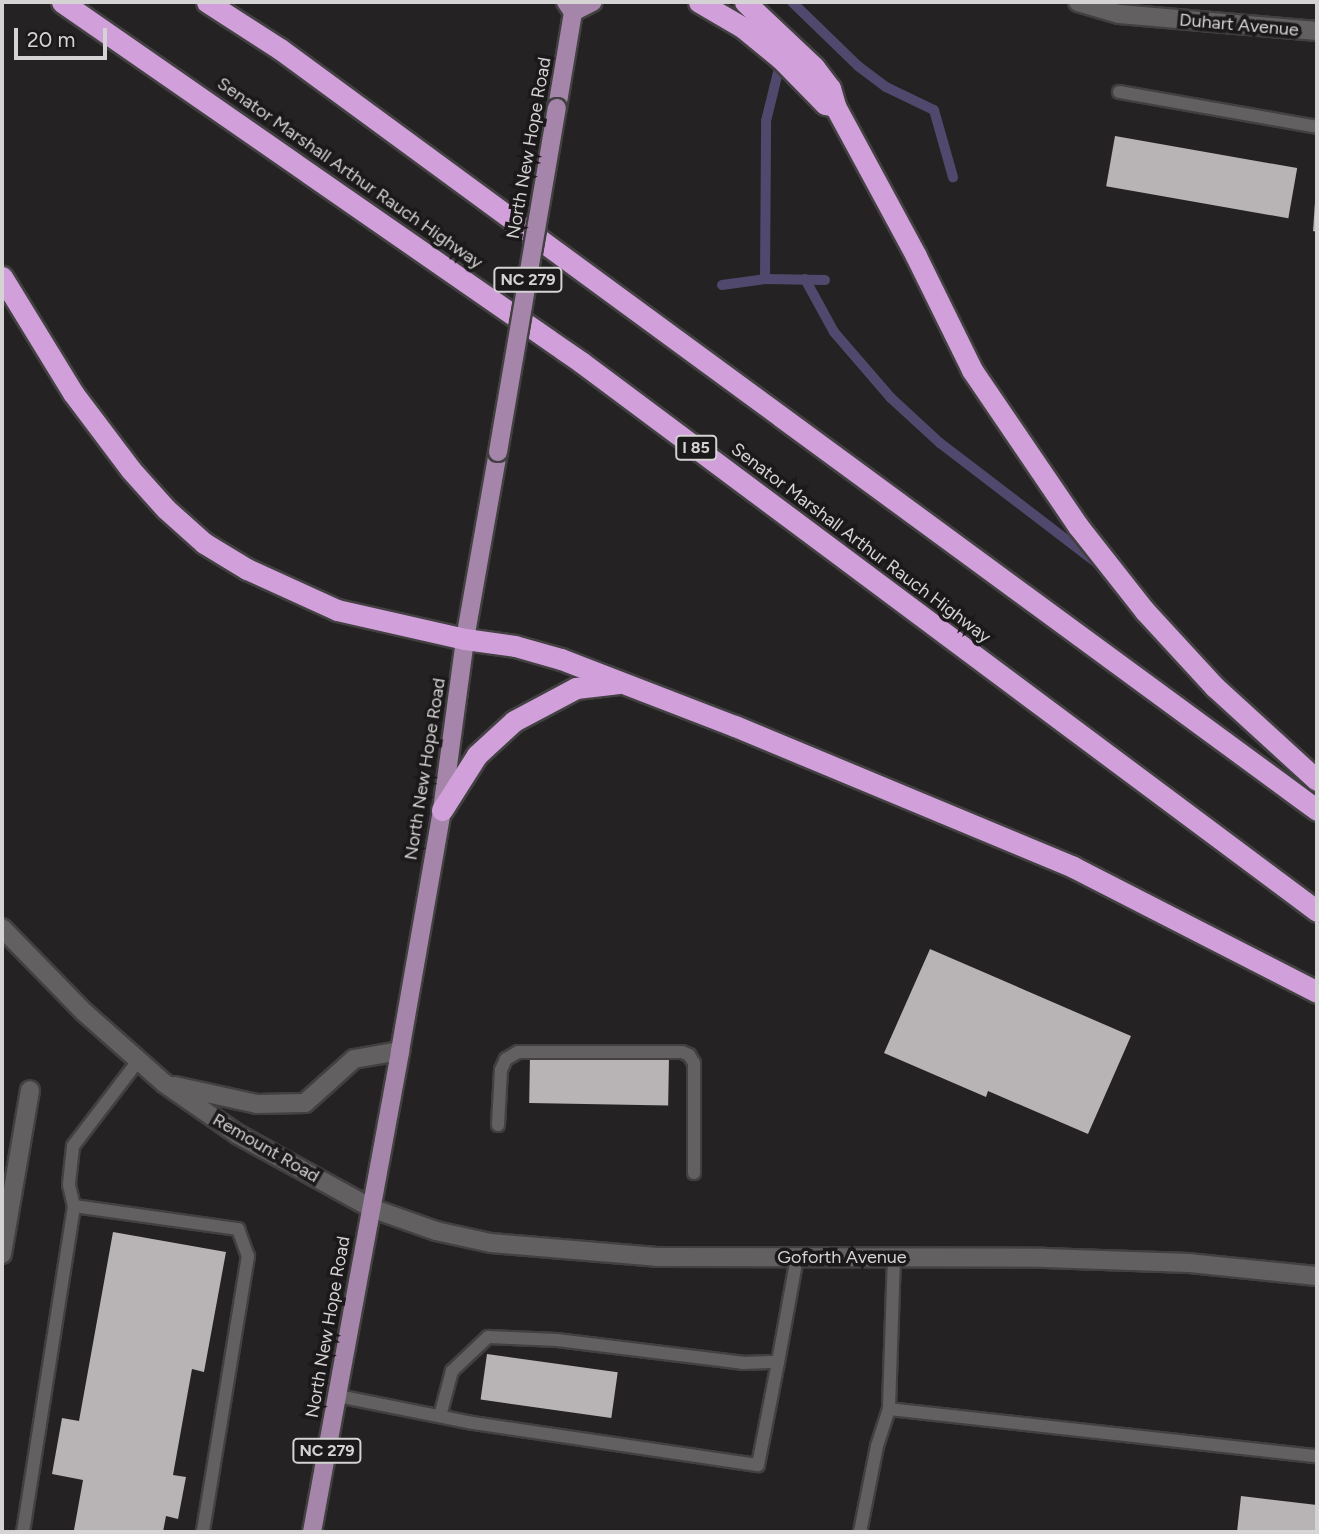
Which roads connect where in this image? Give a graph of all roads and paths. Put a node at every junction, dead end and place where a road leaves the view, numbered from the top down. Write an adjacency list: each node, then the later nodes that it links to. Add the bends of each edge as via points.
1 (62, 2): 18 (highway, Senator Marshall Arthur Rauch Highway / I 85, via 581,362)
2 (207, 2): 17 (highway, via 291,57)
3 (593, 2): 7 (main road, North New Hope Road)
4 (699, 2): 10 (highway, via 742,27 825,104)
5 (745, 2): 10 (highway, via 814,67 830,88)
6 (1079, 2): 8 (street, Duhart Avenue, via 1154,18)
7 (569, 7): 13 (main road, North New Hope Road / NC 279, bridge, via 557,108)
8 (1317, 31)
9 (1119, 92): 11 (lane)
10 (835, 106): 15 (highway, via 972,370 1062,504 1180,649)
11 (1317, 127)
12 (2, 277): 13 (highway, via 100,431 166,509 204,543 247,569 337,610)
13 (465, 639): 14 (highway, via 515,646); 16 (main road, North New Hope Road / NC 279)
14 (621, 683): 16 (highway, via 576,688 514,721 477,755); 20 (highway, via 1073,867)
15 (1317, 780)
16 (442, 810): 21 (main road, North New Hope Road / NC 279)
17 (1317, 810)
18 (1317, 911)
19 (2, 928): 22 (street, Remount Road)
20 (1317, 992)
21 (400, 1051): 23 (street, Remount Road, via 355,1059 305,1103 257,1104); 28 (main road, North New Hope Road / NC 279)
22 (138, 1060): 23 (street, Remount Road); 27 (lane, via 73,1146 69,1185)
23 (164, 1083): 28 (street, Remount Road, via 237,1134)
24 (30, 1090): 29 (street)
25 (498, 1125): 26 (lane, via 501,1070 506,1059 518,1052 682,1052 694,1063)
26 (694, 1173)
27 (74, 1206): 38 (lane); 39 (lane, via 238,1229 248,1255)
28 (371, 1208): 31 (street, Goforth Avenue, via 436,1231 491,1243 656,1257); 34 (main road, North New Hope Road / NC 279)
29 (2, 1254)
30 (894, 1256): 31 (street, Goforth Avenue); 32 (street, Goforth Avenue, via 1175,1263); 35 (lane)
31 (797, 1257): 33 (lane)
32 (1317, 1276)
33 (778, 1362): 36 (lane, via 743,1363 557,1340 488,1337 452,1371); 36 (lane, via 758,1465)
34 (338, 1396): 36 (lane); 40 (main road, North New Hope Road / NC 279)
35 (889, 1409): 37 (lane); 41 (lane)
36 (440, 1416)
37 (1317, 1455)
38 (23, 1532)
39 (203, 1532)
40 (312, 1532)
41 (860, 1532)

